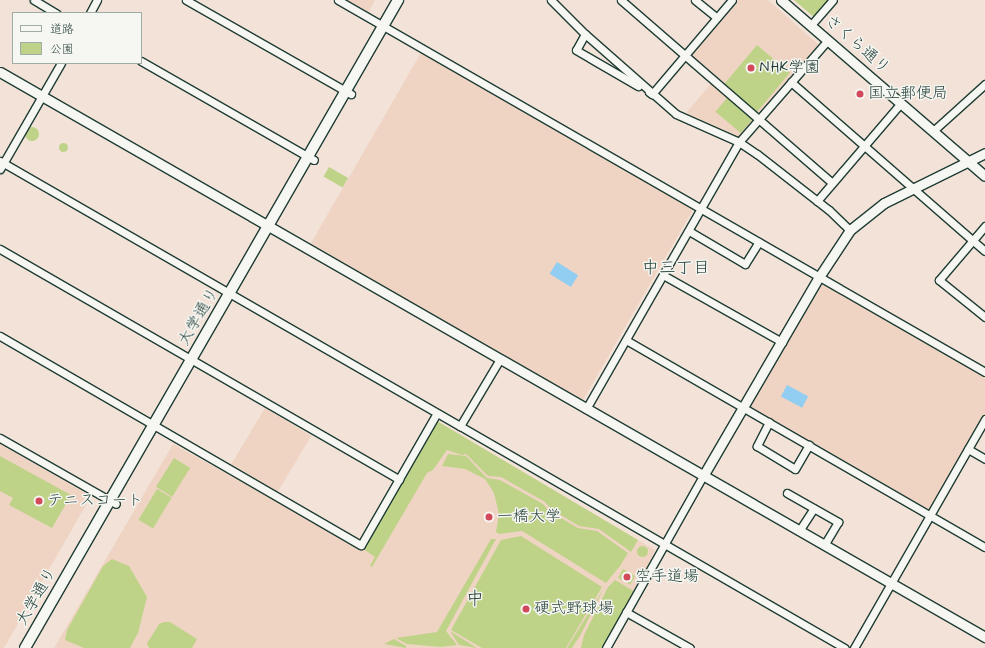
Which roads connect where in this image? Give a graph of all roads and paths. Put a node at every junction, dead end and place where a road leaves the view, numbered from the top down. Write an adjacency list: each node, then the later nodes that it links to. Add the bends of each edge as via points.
1 (34, 0): 13 (street)
2 (97, 0): 14 (street)
3 (186, 0): 26 (street)
4 (338, 0): 17 (street)
5 (398, 0): 17 (main road, 大学通り)
6 (405, 0): 17 (main road, 大学通り)
7 (621, 0): 20 (street)
8 (695, 0): 15 (street)
9 (732, 0): 15 (street)
10 (781, 0): 16 (street, さくら通り)
11 (833, 0): 16 (street)
12 (556, 2): 18 (street)
13 (54, 12)
14 (91, 12)
15 (717, 18): 20 (street)
16 (811, 25): 19 (street, さくら通り)
17 (386, 28): 26 (main road, 大学通り); 42 (street)
18 (585, 34): 27 (street); 27 (street, via 576,50)
19 (828, 40): 24 (street); 29 (street, さくら通り)
20 (685, 55): 27 (street); 30 (street)
21 (142, 63): 35 (street)
22 (60, 64): 28 (street)
23 (0, 72): 28 (street)
24 (791, 82): 30 (street); 33 (street)
25 (985, 84): 31 (street)
26 (348, 92): 35 (main road, 大学通り)
27 (652, 94): 32 (street, via 676,114)
28 (42, 96): 37 (street); 44 (street)
29 (901, 103): 31 (street, さくら通り); 33 (street)
30 (759, 119): 32 (street); 39 (street)
31 (933, 131): 36 (street, さくら通り)
32 (739, 142): 41 (street); 42 (street)
33 (864, 146): 39 (street); 40 (street)
34 (985, 154): 36 (street)
35 (311, 159): 44 (main road, 大学通り)
36 (967, 162): 38 (street, さくら通り); 40 (street)
37 (1, 165): 53 (street)
38 (985, 176)
39 (832, 183): 41 (street)
40 (914, 189): 45 (street, via 872,211); 47 (street)
41 (817, 201): 45 (street)
42 (701, 209): 46 (street); 48 (street)
43 (985, 226): 47 (street)
44 (272, 227): 53 (main road, 大学通り); 58 (street)
45 (850, 230): 52 (street)
46 (688, 231): 48 (street, via 745,264); 51 (street)
47 (973, 240): 50 (street); 54 (street, via 939,280)
48 (758, 242): 52 (street)
49 (0, 249): 59 (street)
50 (985, 251)
51 (663, 274): 56 (street); 57 (street)
52 (819, 277): 57 (street); 60 (street)
53 (233, 295): 59 (main road, 大学通り); 63 (street)
54 (985, 317)
55 (0, 336): 66 (street)
56 (626, 340): 61 (street); 62 (street)
57 (782, 342): 61 (street)
58 (500, 359): 62 (street); 67 (street)
59 (195, 360): 66 (main road, 大学通り); 73 (street)
60 (985, 372)
61 (744, 408): 65 (street); 72 (street)
62 (586, 409): 72 (street)
63 (437, 413): 67 (street); 73 (street)
64 (985, 419): 70 (street)
65 (770, 422): 69 (street); 69 (street, via 757,446 795,469)
66 (157, 426): 73 (street, via 361,545); 75 (main road, 大学通り)
67 (460, 426): 79 (street)
68 (0, 438): 75 (street)
69 (809, 445): 77 (street)
70 (968, 449): 71 (street); 77 (street)
71 (985, 459)
72 (703, 476): 78 (street); 79 (street)
73 (399, 479)
74 (787, 493): 76 (street)
75 (113, 502): 85 (main road, 大学通り); 86 (main road, 大学通り)
76 (814, 508): 78 (street); 80 (street, via 838,522)
77 (930, 515): 81 (street); 82 (street)
78 (799, 531): 80 (street)
79 (664, 543): 83 (street); 89 (street)
80 (824, 545): 82 (street)
81 (985, 547)
82 (891, 583): 84 (street); 90 (street)
83 (626, 612): 87 (street); 88 (street)
84 (985, 637)
85 (25, 648)
86 (33, 648)
87 (606, 648)
88 (690, 648)
89 (845, 648)
90 (854, 648)

